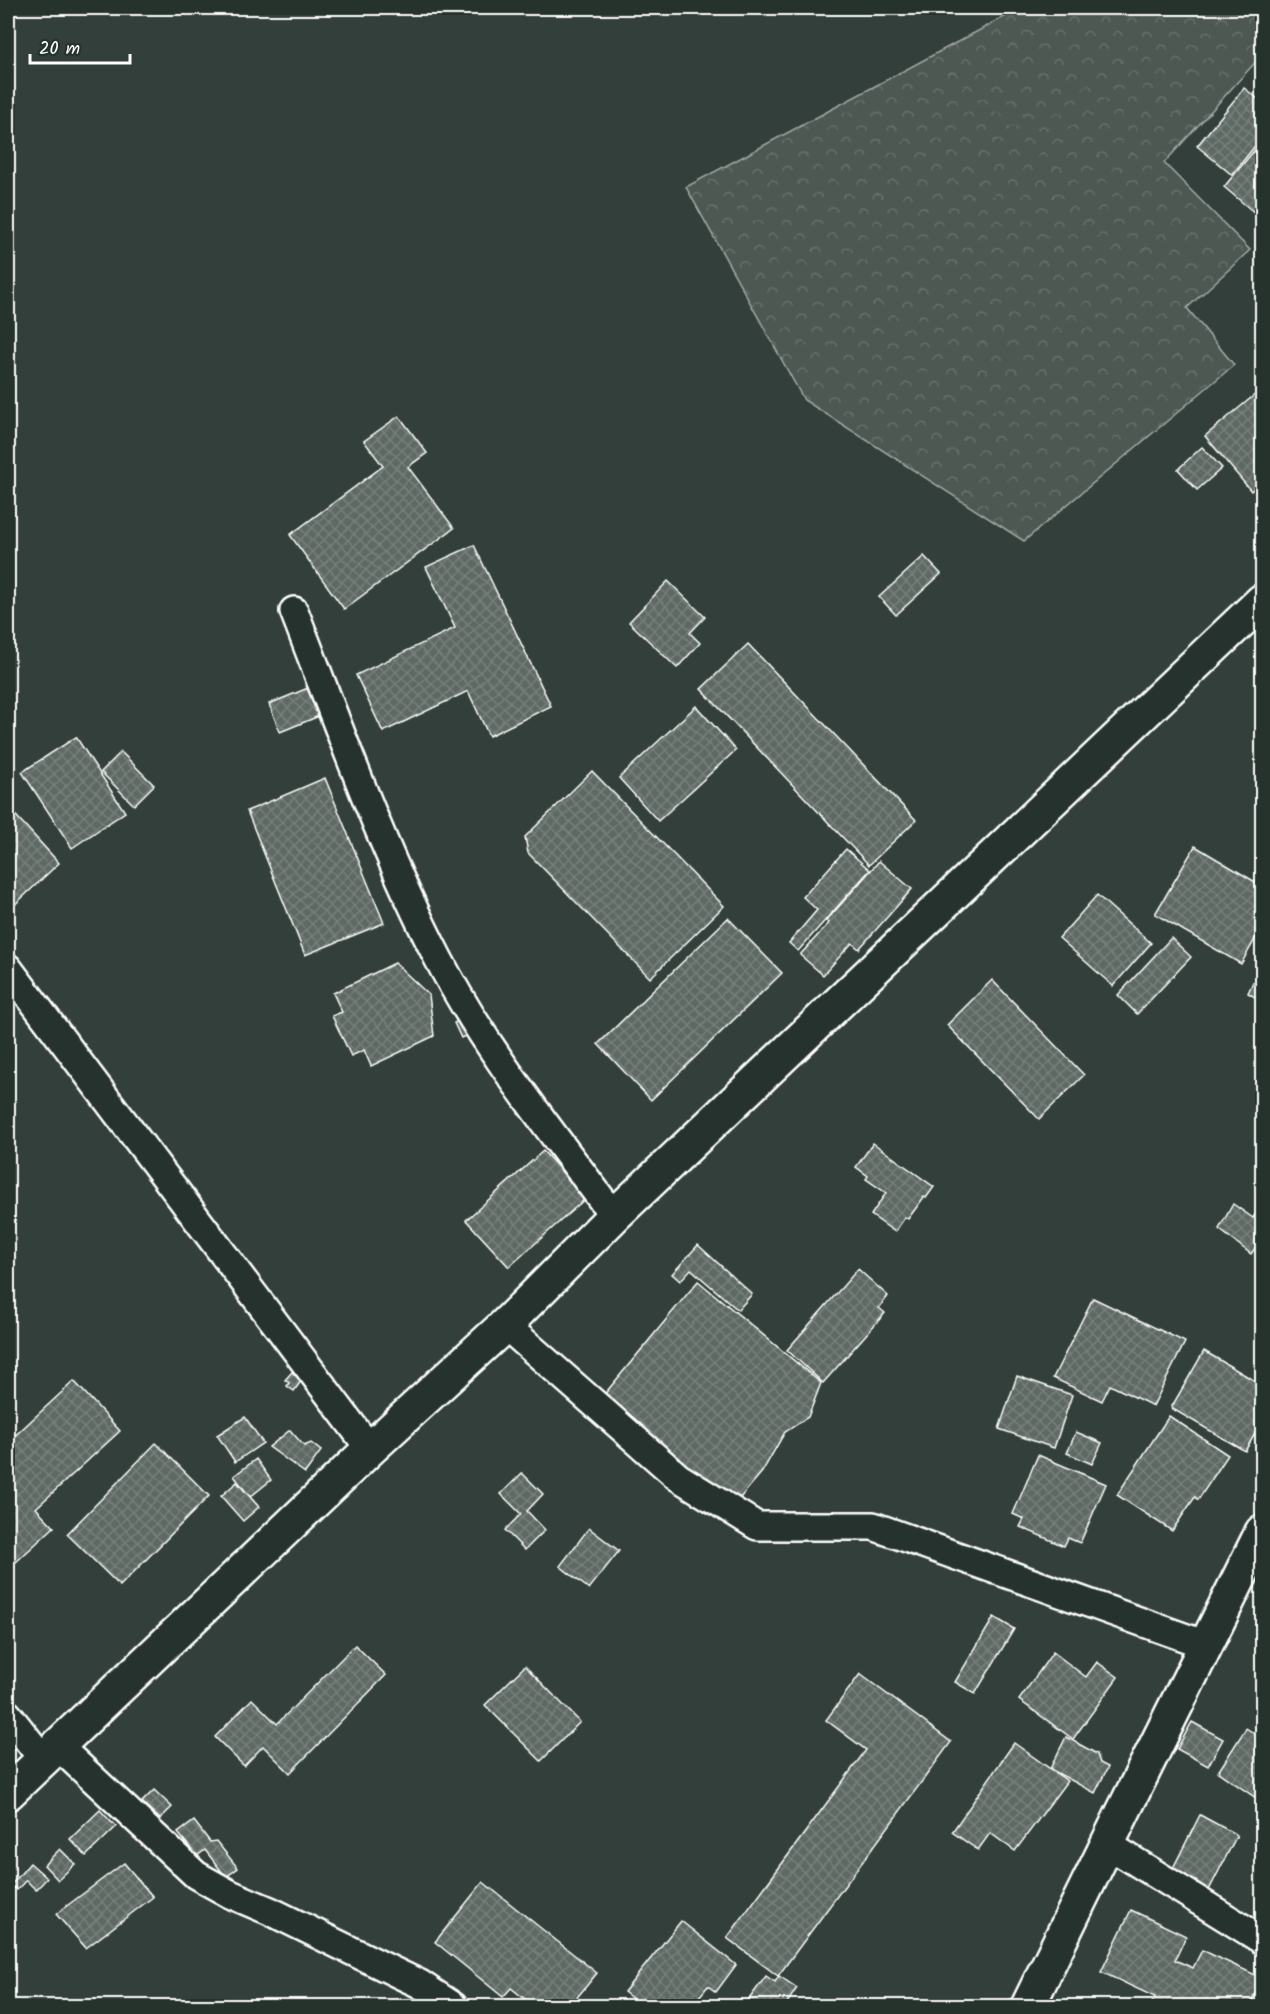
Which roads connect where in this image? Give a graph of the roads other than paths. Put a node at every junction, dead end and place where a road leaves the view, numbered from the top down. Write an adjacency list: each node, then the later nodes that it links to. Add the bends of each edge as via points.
1 (1263, 601): 4 (main road)
2 (294, 611): 4 (street, via 386,844 438,958 492,1050)
3 (8, 968): 6 (street)
4 (615, 1216): 5 (main road)
5 (505, 1325): 6 (main road); 8 (street, via 678,1477 757,1526 873,1526)
6 (369, 1449): 10 (main road)
7 (1263, 1532): 8 (main road)
8 (1206, 1645): 12 (main road)
9 (8, 1715): 10 (street)
10 (50, 1752): 11 (main road); 14 (street, via 196,1875 420,1984)
11 (8, 1793)
12 (1107, 1844): 13 (street); 15 (main road)
13 (1263, 1940)
14 (453, 2007)
15 (1028, 2007)

